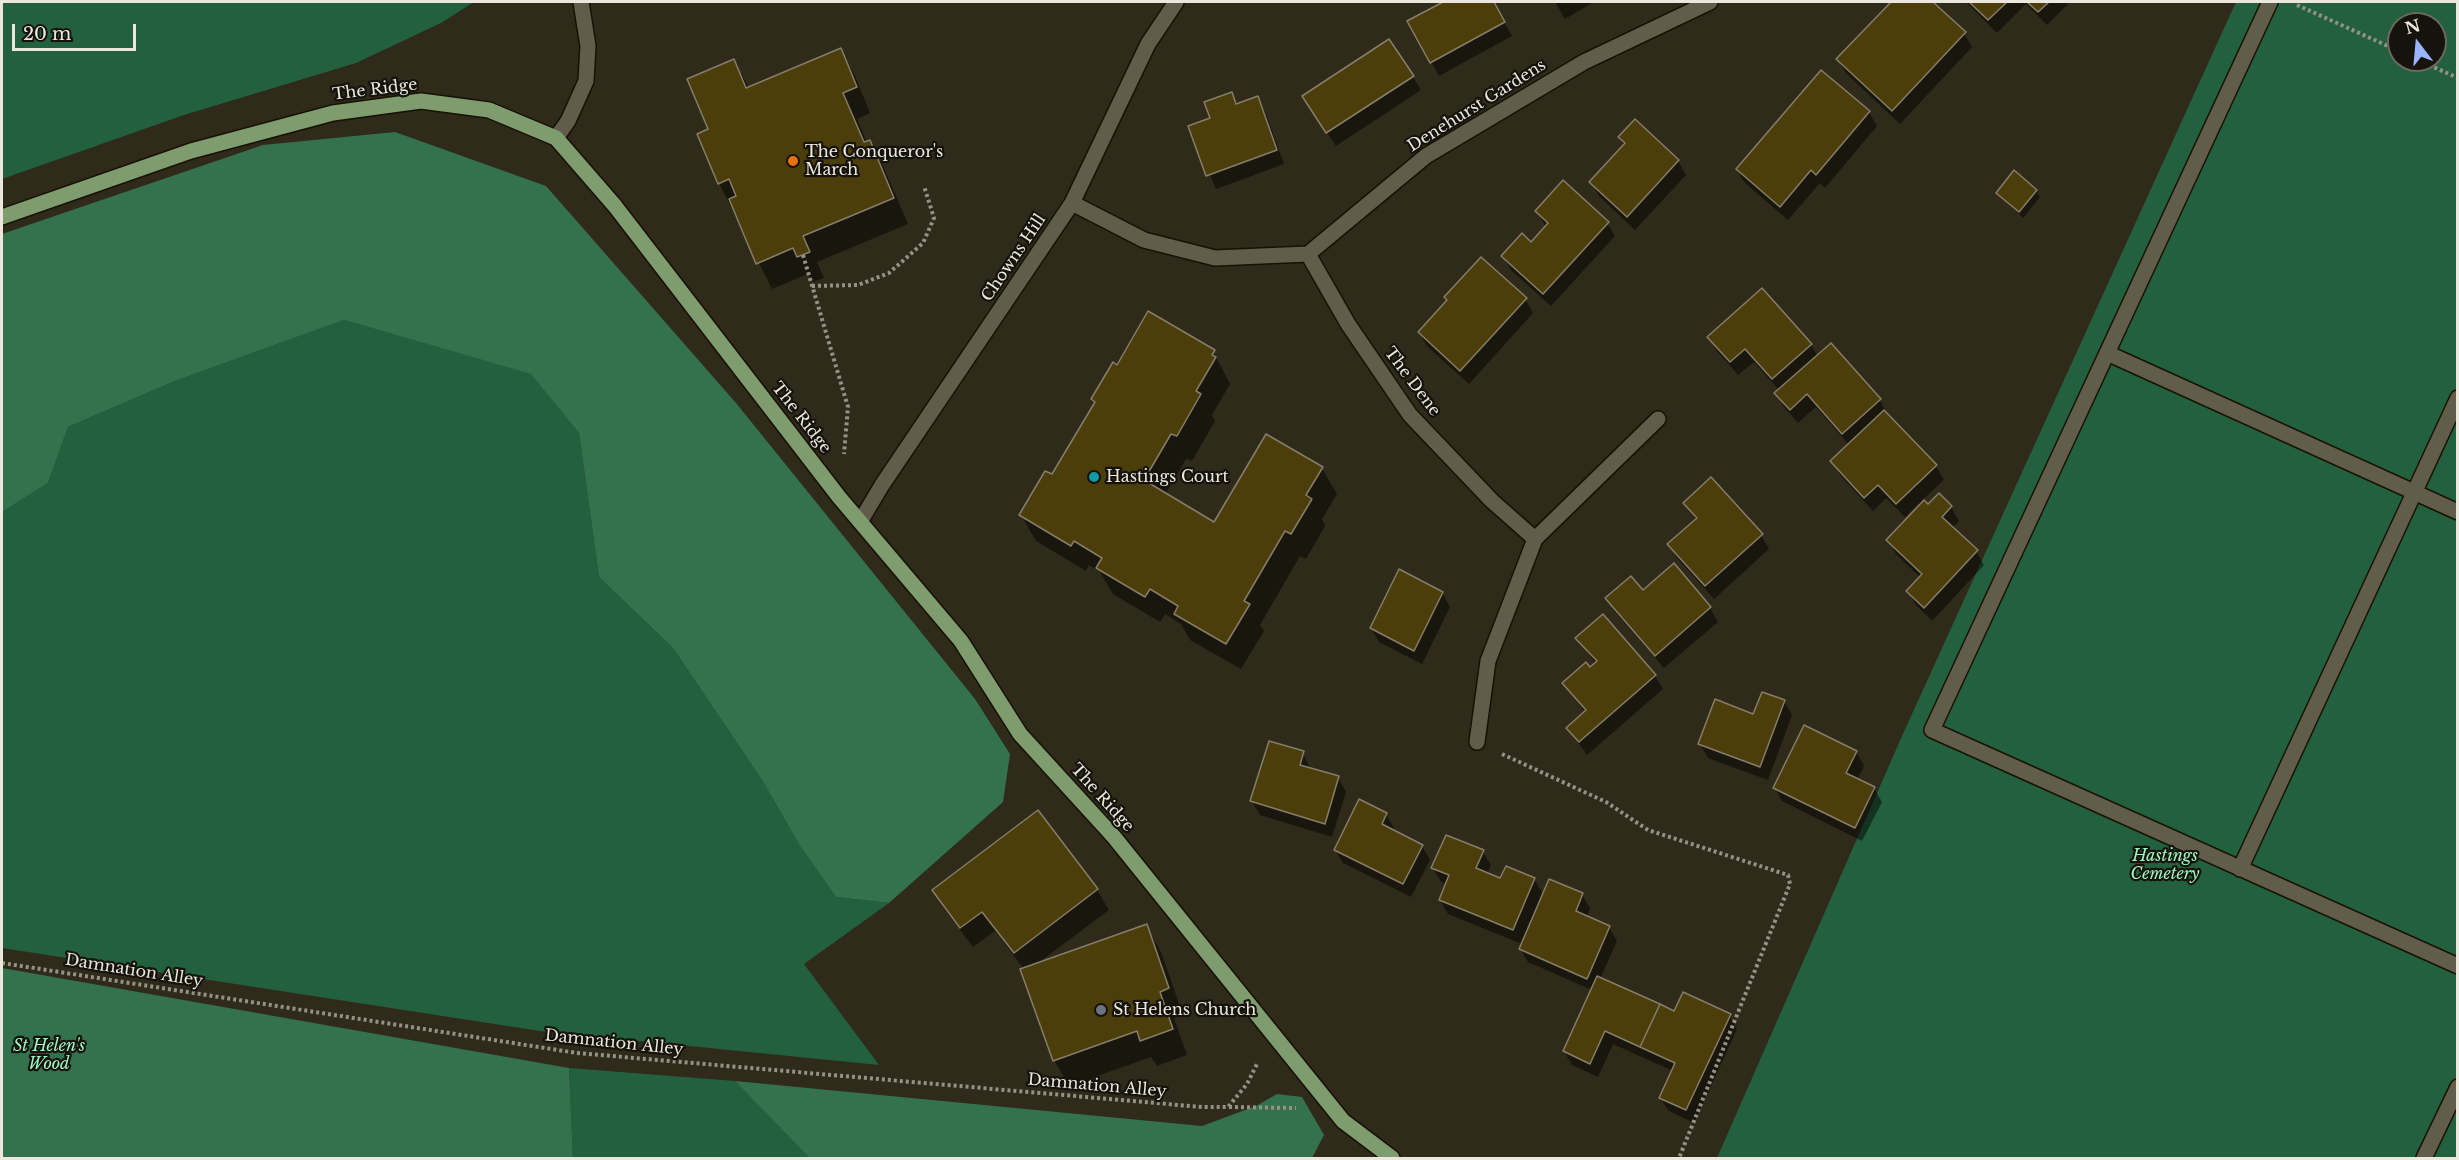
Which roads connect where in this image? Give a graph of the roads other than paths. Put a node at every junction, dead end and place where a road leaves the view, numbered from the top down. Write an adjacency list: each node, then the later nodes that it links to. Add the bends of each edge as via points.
1 (580, 2): 5 (street, via 588,46 586,81)
2 (1176, 2): 6 (street, Chowns Hill, via 1148,44)
3 (1710, 2): 8 (street, Denehurst Gardens, via 1584,62 1426,156)
4 (2270, 2): 9 (street)
5 (556, 138): 7 (main road, The Ridge, via 489,110 421,101 333,113 190,151); 14 (main road, The Ridge, via 615,206)
6 (1072, 203): 8 (street, via 1144,240 1215,258); 14 (street, Chowns Hill)
7 (2, 217)
8 (1308, 254): 15 (street, The Dene, via 1348,324 1410,415 1492,501)
9 (2107, 352): 12 (street); 17 (street, via 1932,730)
10 (2457, 398): 12 (street)
11 (1659, 419): 15 (street)
12 (2415, 494): 13 (street); 17 (street)
13 (2457, 512)
14 (860, 522): 20 (main road, The Ridge, via 961,641 1020,734 1114,837 1343,1121)
15 (1535, 539): 16 (street, via 1488,661)
16 (1477, 742)
17 (2240, 868): 18 (street)
18 (2457, 966)
19 (2457, 1087): 21 (street)
20 (1392, 1158)
21 (2424, 1158)

